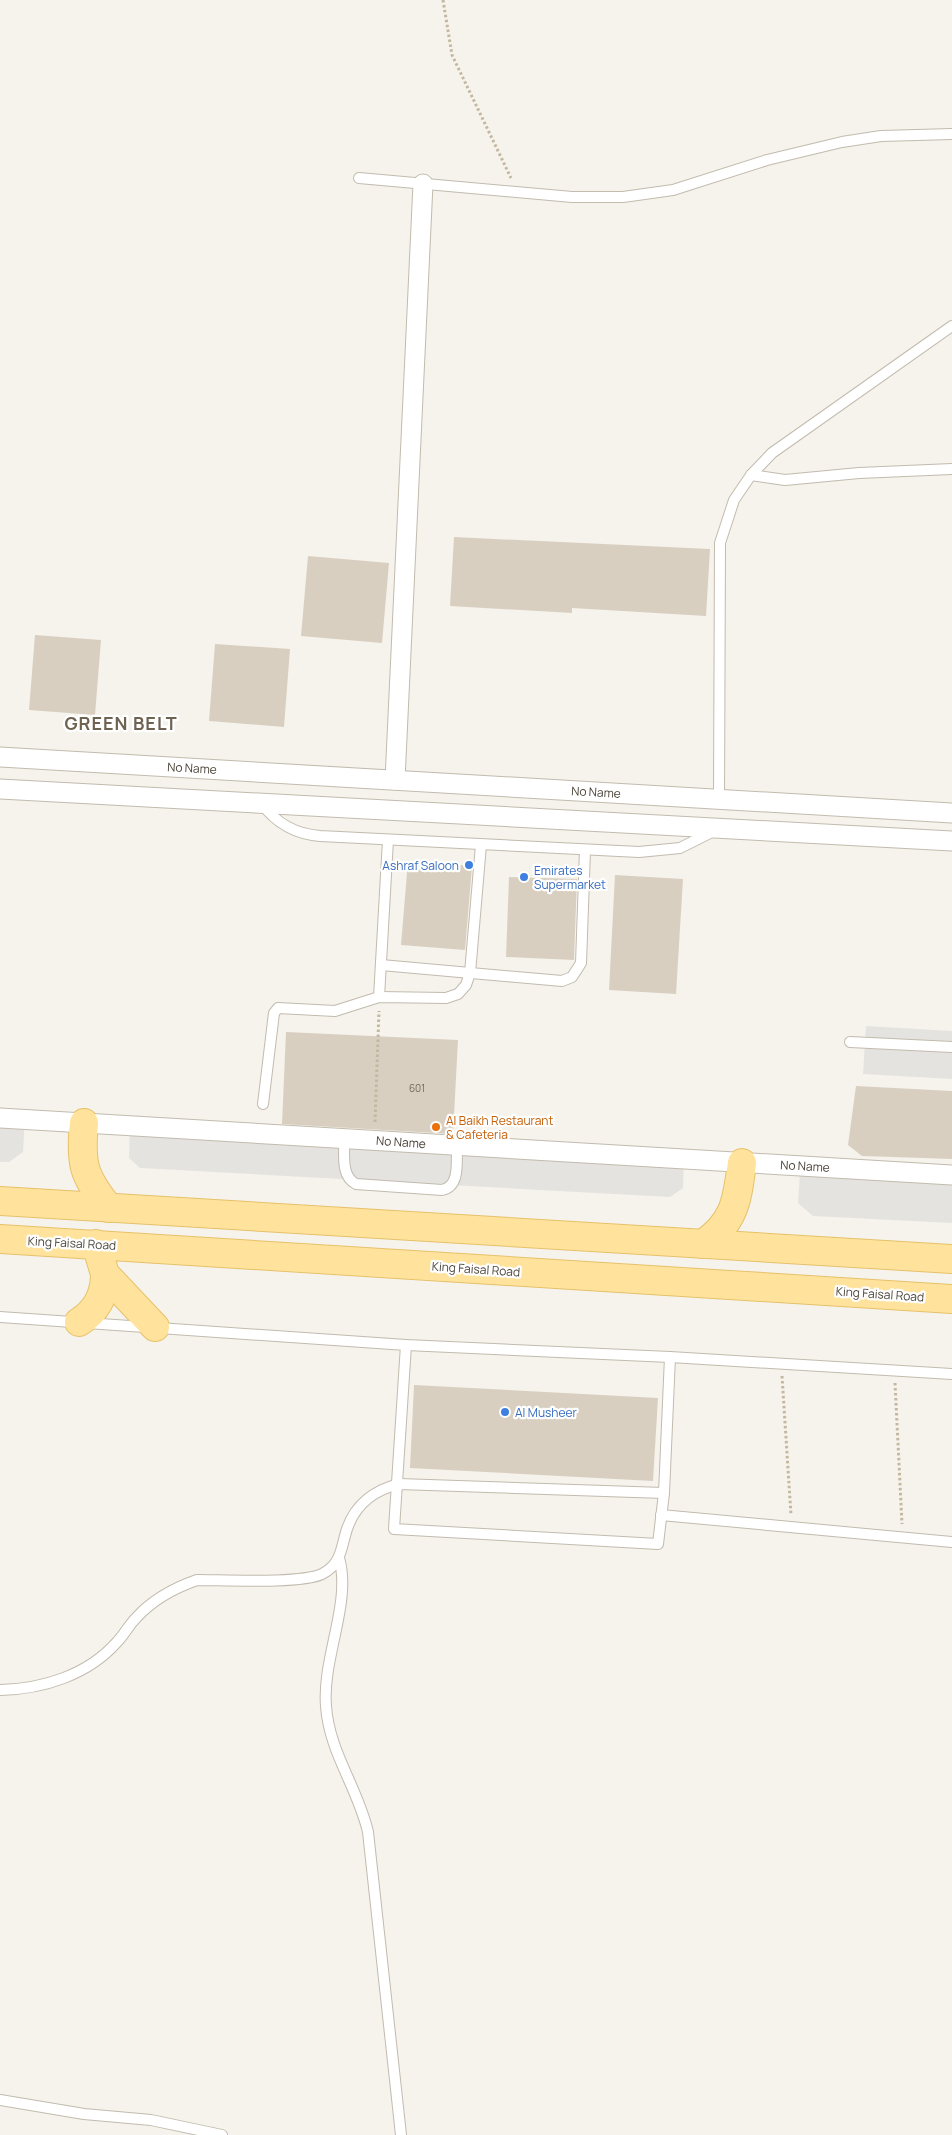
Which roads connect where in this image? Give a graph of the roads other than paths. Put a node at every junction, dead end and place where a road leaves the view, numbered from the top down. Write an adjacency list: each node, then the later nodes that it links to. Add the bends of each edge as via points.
1 (952, 134): 3 (lane, via 904,134 842,142 648,195 597,198)
2 (360, 178): 3 (lane)
3 (423, 184): 8 (street)
4 (952, 326): 6 (lane, via 772,453)
5 (952, 469): 6 (lane, via 785,480)
6 (751, 475): 10 (lane, via 734,500 720,543)
7 (0, 757): 8 (street, No Name)
8 (395, 780): 10 (street, No Name)
9 (0, 788): 11 (street)
10 (719, 800): 12 (street, No Name)
11 (262, 804): 13 (street); 14 (lane, via 278,821 297,832)
12 (952, 814)
13 (716, 830): 15 (street); 17 (lane, via 680,848 659,852)
14 (388, 840): 16 (lane); 18 (lane)
15 (952, 842)
16 (481, 845): 17 (lane); 19 (lane)
17 (585, 850): 19 (lane, via 581,958 576,973 562,981)
18 (381, 965): 19 (lane); 20 (lane)
19 (470, 973): 20 (lane, via 458,994 446,998)
20 (379, 997): 23 (lane, via 335,1011 276,1009)
21 (850, 1042): 22 (lane)
22 (952, 1047)
23 (263, 1104)
24 (0, 1118): 25 (street, No Name)
25 (84, 1123): 26 (street, No Name); 31 (main road, via 84,1168 93,1188)
26 (344, 1138): 27 (street, No Name); 27 (lane, via 345,1173 351,1182 361,1185 448,1189 455,1181)
27 (457, 1145): 28 (street, No Name)
28 (742, 1162): 29 (street, No Name); 34 (main road, via 738,1195 730,1218)
29 (952, 1175)
30 (0, 1201): 31 (main road)
31 (110, 1208): 34 (main road)
32 (0, 1239): 33 (main road, King Faisal Road)
33 (96, 1244): 36 (main road); 37 (main road, King Faisal Road)
34 (704, 1244): 35 (main road)
35 (952, 1259)
36 (105, 1274): 39 (main road, via 99,1302); 40 (main road)
37 (952, 1299)
38 (0, 1317): 39 (lane)
39 (79, 1322): 40 (lane)
40 (155, 1327): 41 (lane)
41 (406, 1345): 42 (lane); 44 (lane)
42 (670, 1357): 43 (lane); 45 (lane)
43 (952, 1374)
44 (399, 1484): 45 (lane); 46 (lane, via 394,1529 658,1544); 48 (lane, via 380,1490 355,1512)
45 (664, 1493): 46 (lane)
46 (661, 1515): 47 (lane)
47 (952, 1542)
48 (339, 1558): 49 (lane, via 325,1572 306,1578 197,1580 180,1586 149,1605 118,1641 83,1669 50,1683); 52 (lane, via 343,1581 327,1671 326,1705 333,1745 356,1792 368,1832)
49 (0, 1690)
50 (0, 2100): 51 (lane, via 84,2114 150,2120)
51 (222, 2135)
52 (401, 2135)

